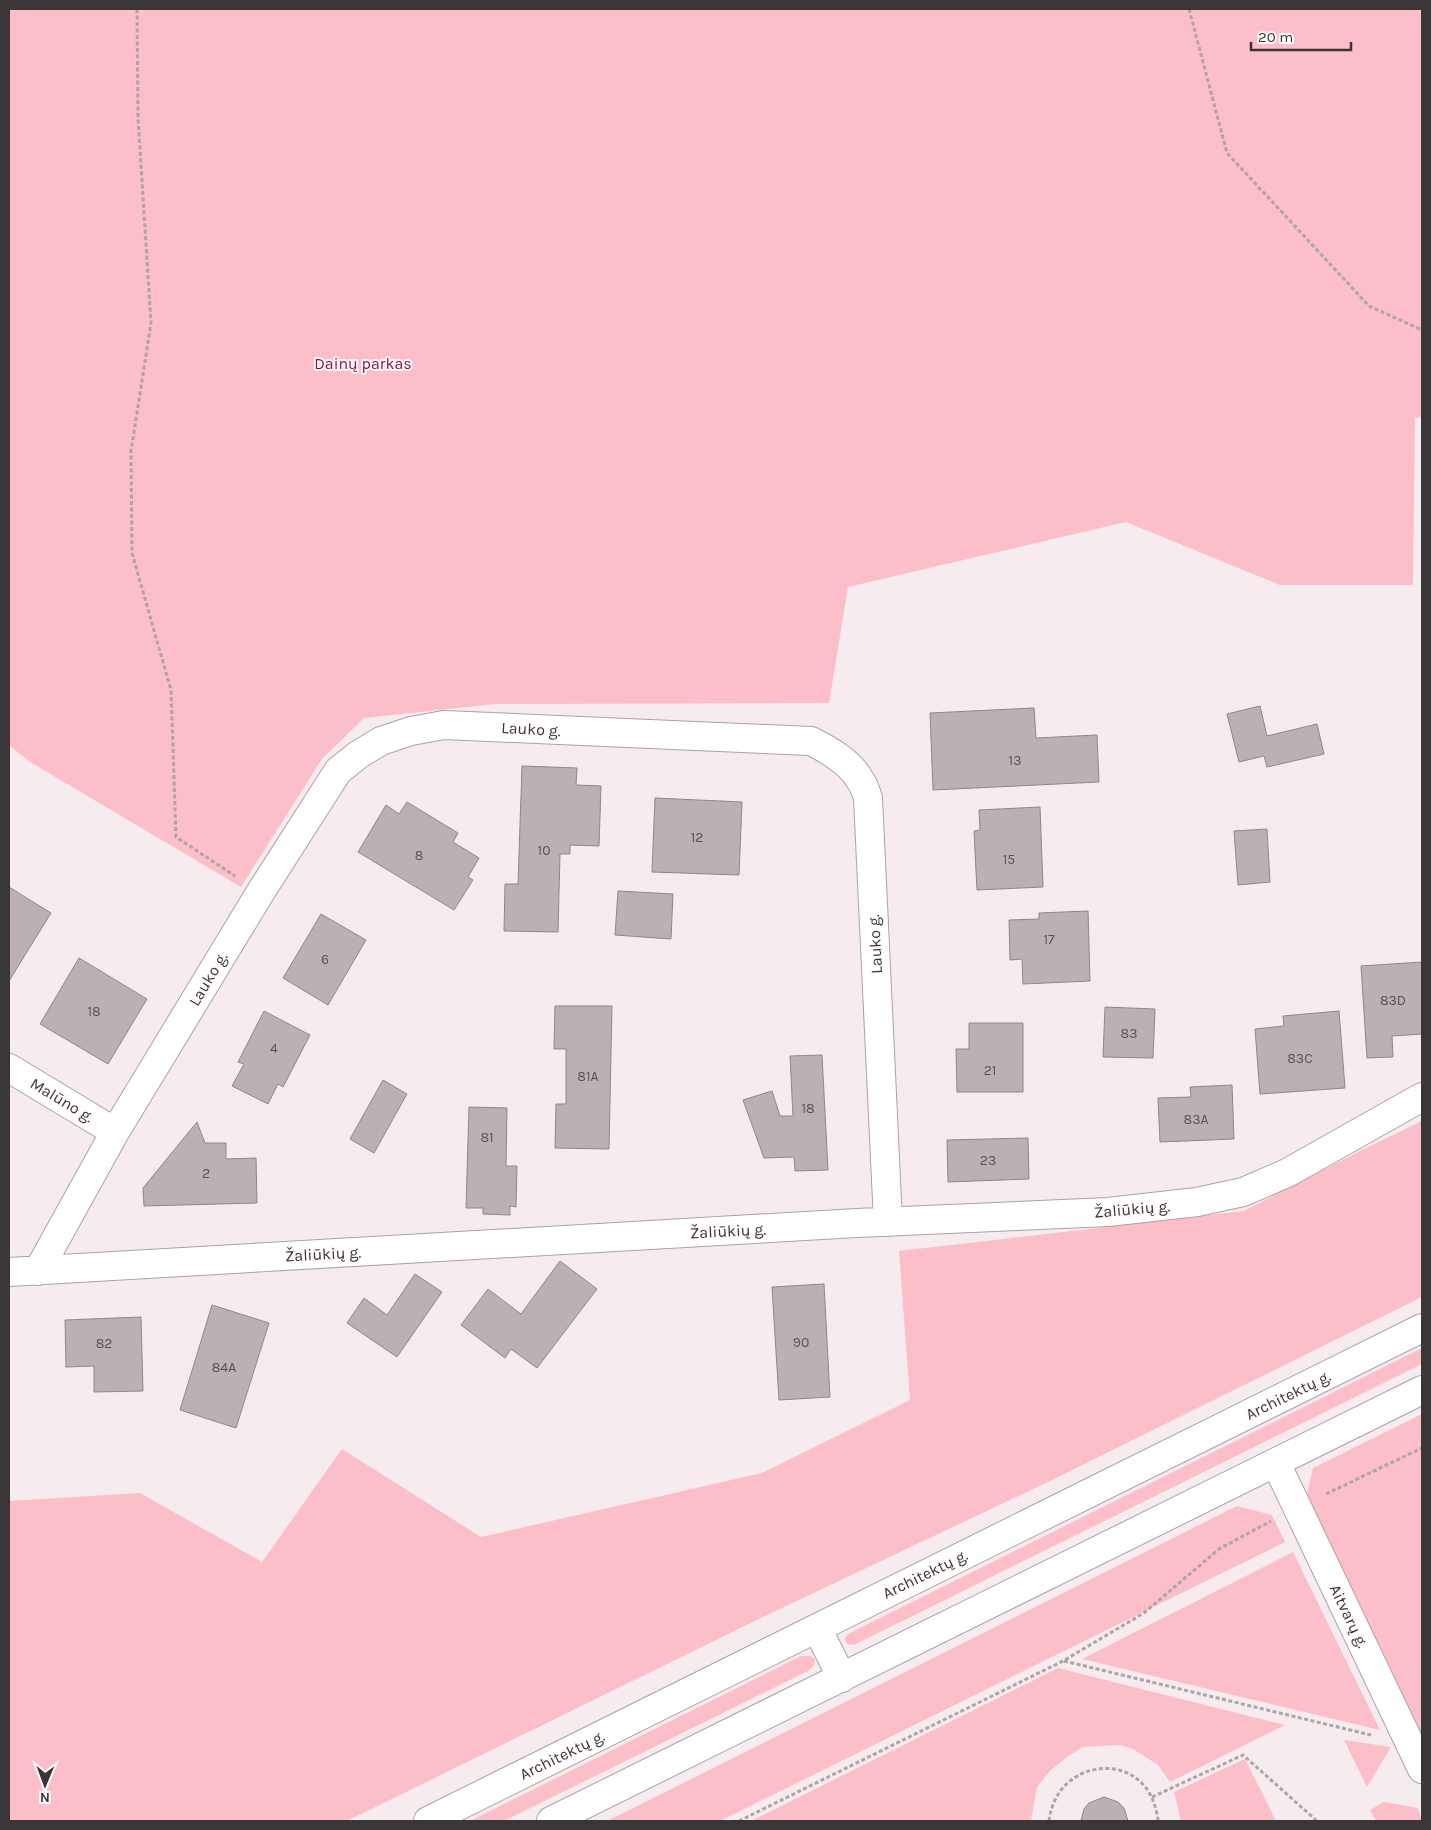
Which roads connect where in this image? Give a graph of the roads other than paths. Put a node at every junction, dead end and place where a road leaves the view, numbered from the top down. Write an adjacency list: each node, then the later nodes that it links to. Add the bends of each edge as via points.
1 (9, 1068): 3 (street, Malūno g.)
2 (1422, 1098): 4 (street, Žaliūkių g., via 1287,1172 1243,1192 1197,1202 1108,1212)
3 (115, 1132): 4 (street, Lauko g., via 338,771 381,741 410,731 444,725 811,741 846,764 860,779 868,798); 5 (street, Lauko g.)
4 (888, 1222): 5 (street, Žaliūkių g.)
5 (38, 1271): 6 (street, Žaliūkių g.)
6 (9, 1272)
7 (1422, 1328): 10 (street, Architektų g.)
8 (1422, 1390): 9 (street)
9 (1276, 1463): 11 (street); 12 (street, Aitvarų g.)
10 (817, 1628): 11 (street); 13 (street, Architektų g.)
11 (842, 1678): 14 (street)
12 (1422, 1769)
13 (428, 1821)
14 (551, 1821)

